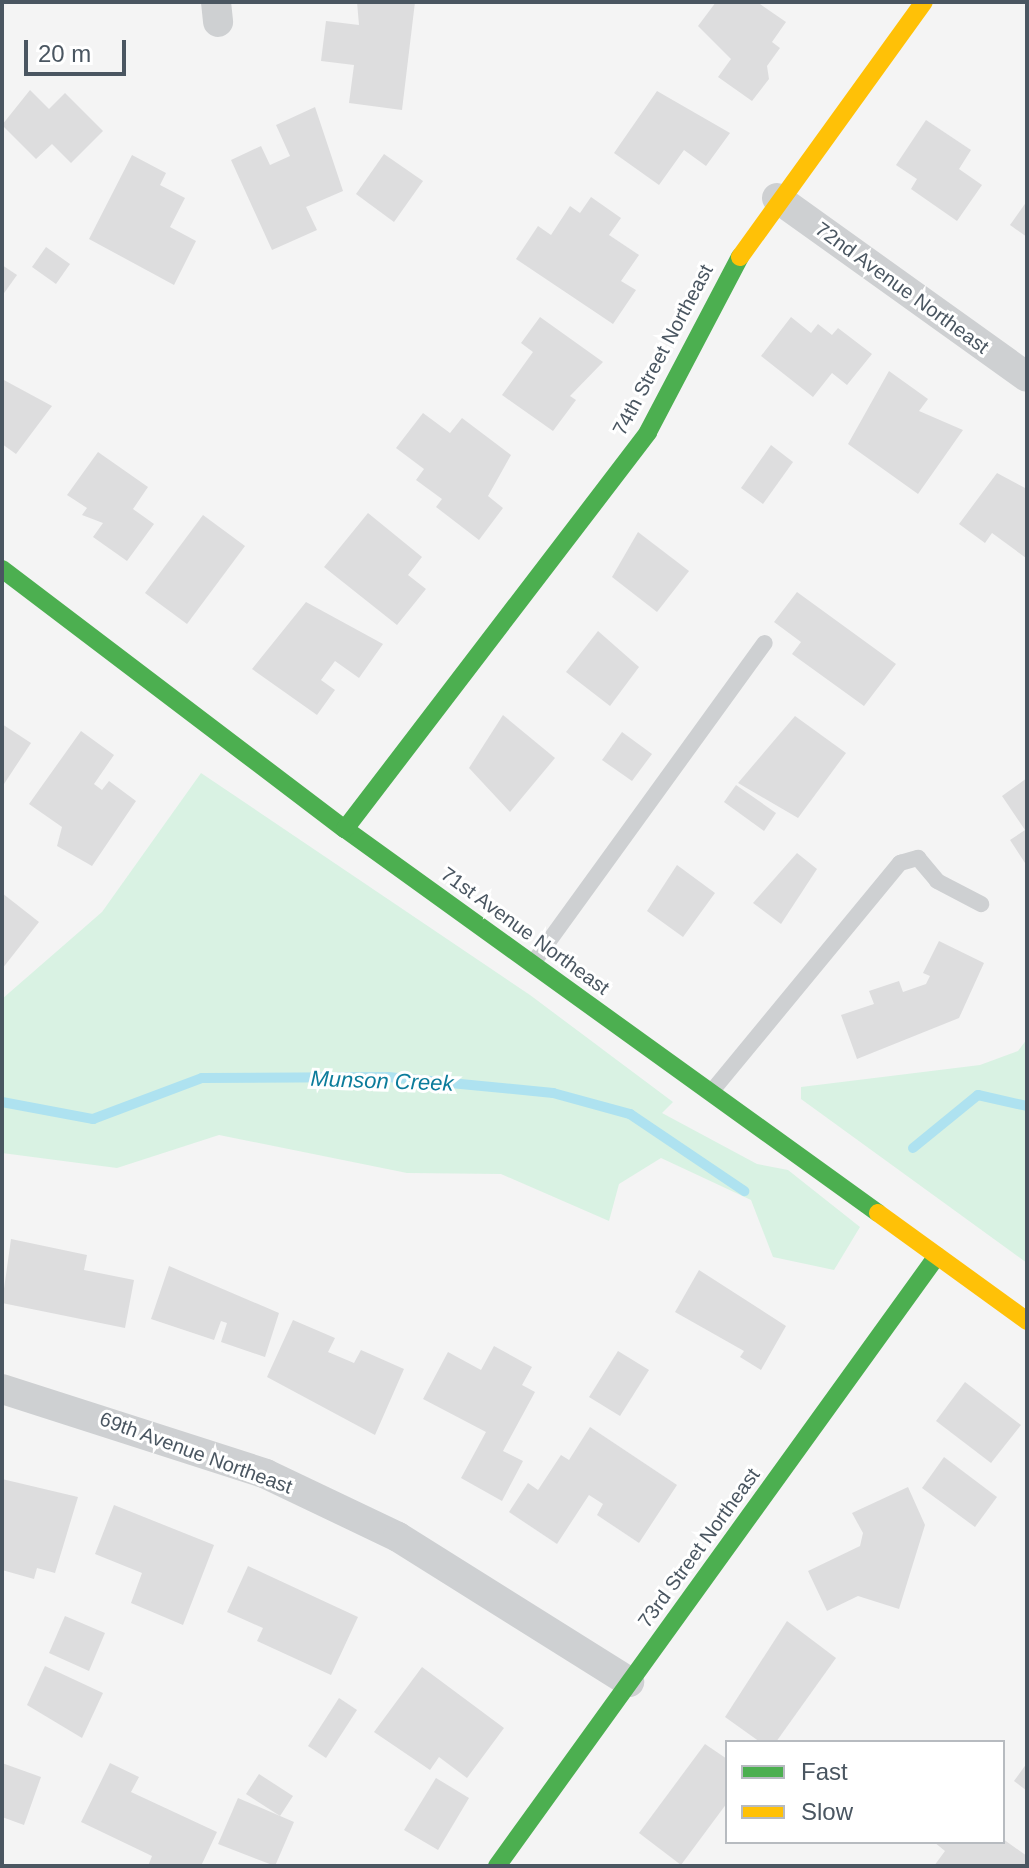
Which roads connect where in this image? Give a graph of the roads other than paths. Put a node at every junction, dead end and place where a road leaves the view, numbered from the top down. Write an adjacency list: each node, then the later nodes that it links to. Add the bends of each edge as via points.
1 (924, 2): 2 (street, 74th Street Northeast)
2 (777, 198): 3 (street, 72nd Avenue Northeast); 6 (street, 74th Street Northeast, via 648,432)
3 (1027, 377)
4 (2, 569): 6 (street, 71st Avenue Northeast)
5 (765, 643): 8 (lane)
6 (345, 829): 8 (street, 71st Avenue Northeast)
7 (981, 904): 9 (lane, via 937,881 918,858 900,863)
8 (533, 964): 9 (street, 71st Avenue Northeast)
9 (711, 1093): 10 (street, 71st Avenue Northeast)
10 (937, 1256): 11 (street, 71st Avenue Northeast); 13 (street, 73rd Street Northeast)
11 (1027, 1321)
12 (2, 1389): 13 (street, 69th Avenue Northeast, via 266,1474 398,1537)
13 (629, 1682): 14 (street, 73rd Street Northeast)
14 (497, 1866)

